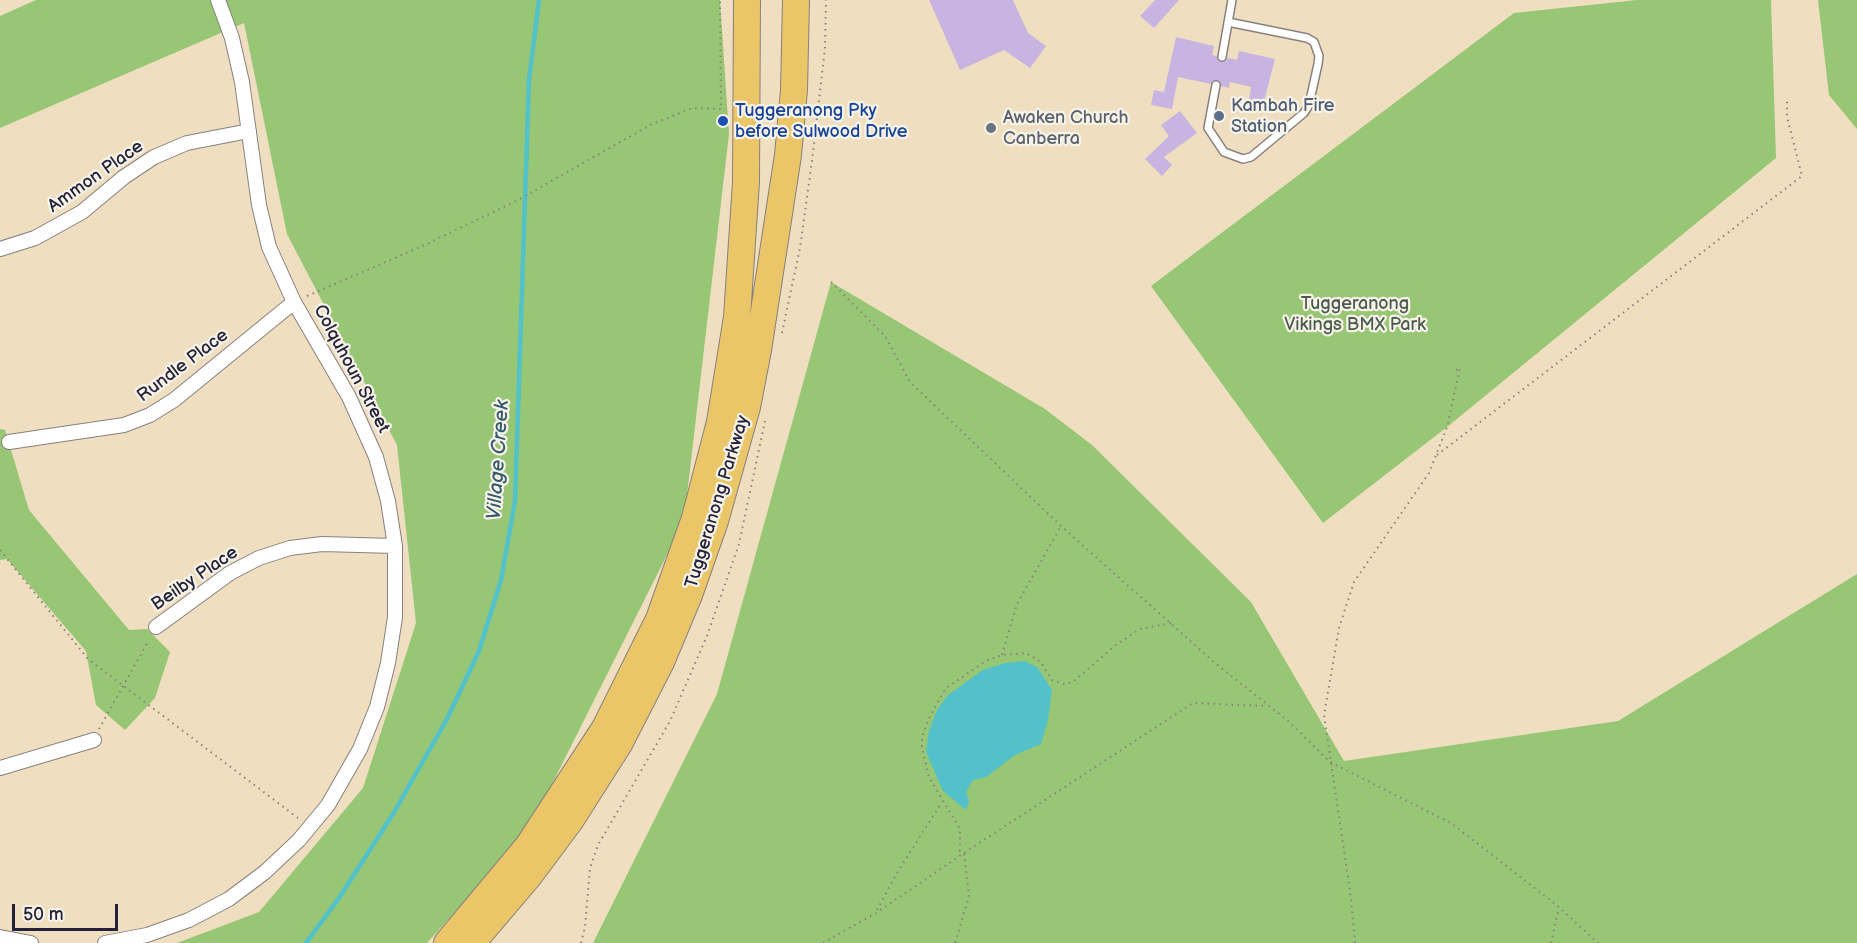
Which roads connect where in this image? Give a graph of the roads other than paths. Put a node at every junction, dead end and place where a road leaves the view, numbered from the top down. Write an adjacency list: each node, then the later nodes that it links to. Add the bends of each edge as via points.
1 (218, 0): 8 (street, Colquhoun Street, via 232,38)
2 (747, 0): 19 (highway, Tuggeranong Parkway, via 746,170 737,317 720,422 695,518 659,619 605,728 528,846)
3 (796, 0): 20 (highway, Tuggeranong Parkway, via 788,155 758,350 747,407 690,596 619,744 570,821)
4 (1232, 0): 5 (lane)
5 (1228, 22): 6 (lane); 7 (lane, via 1307,38 1314,42 1318,64 1304,113 1243,159 1224,152 1208,128)
6 (1222, 57)
7 (1216, 85)
8 (249, 131): 9 (street, Ammon Place, via 187,142 154,157 82,213 34,238); 10 (street, Colquhoun Street, via 269,247)
9 (0, 249)
10 (294, 302): 11 (street, Rundle Place, via 174,400 150,415 124,425); 12 (street, Colquhoun Street, via 368,436 388,501)
11 (9, 442)
12 (395, 546): 13 (street, Beilby Place, via 322,544 260,558 231,573); 18 (street, Colquhoun Street, via 395,617 388,663 377,707 339,788 310,827 265,872 229,899 189,920 147,935)
13 (156, 627)
14 (94, 740): 15 (street)
15 (0, 768)
16 (0, 937): 17 (street)
17 (31, 943)
18 (105, 943)
19 (447, 943)
20 (472, 943)

